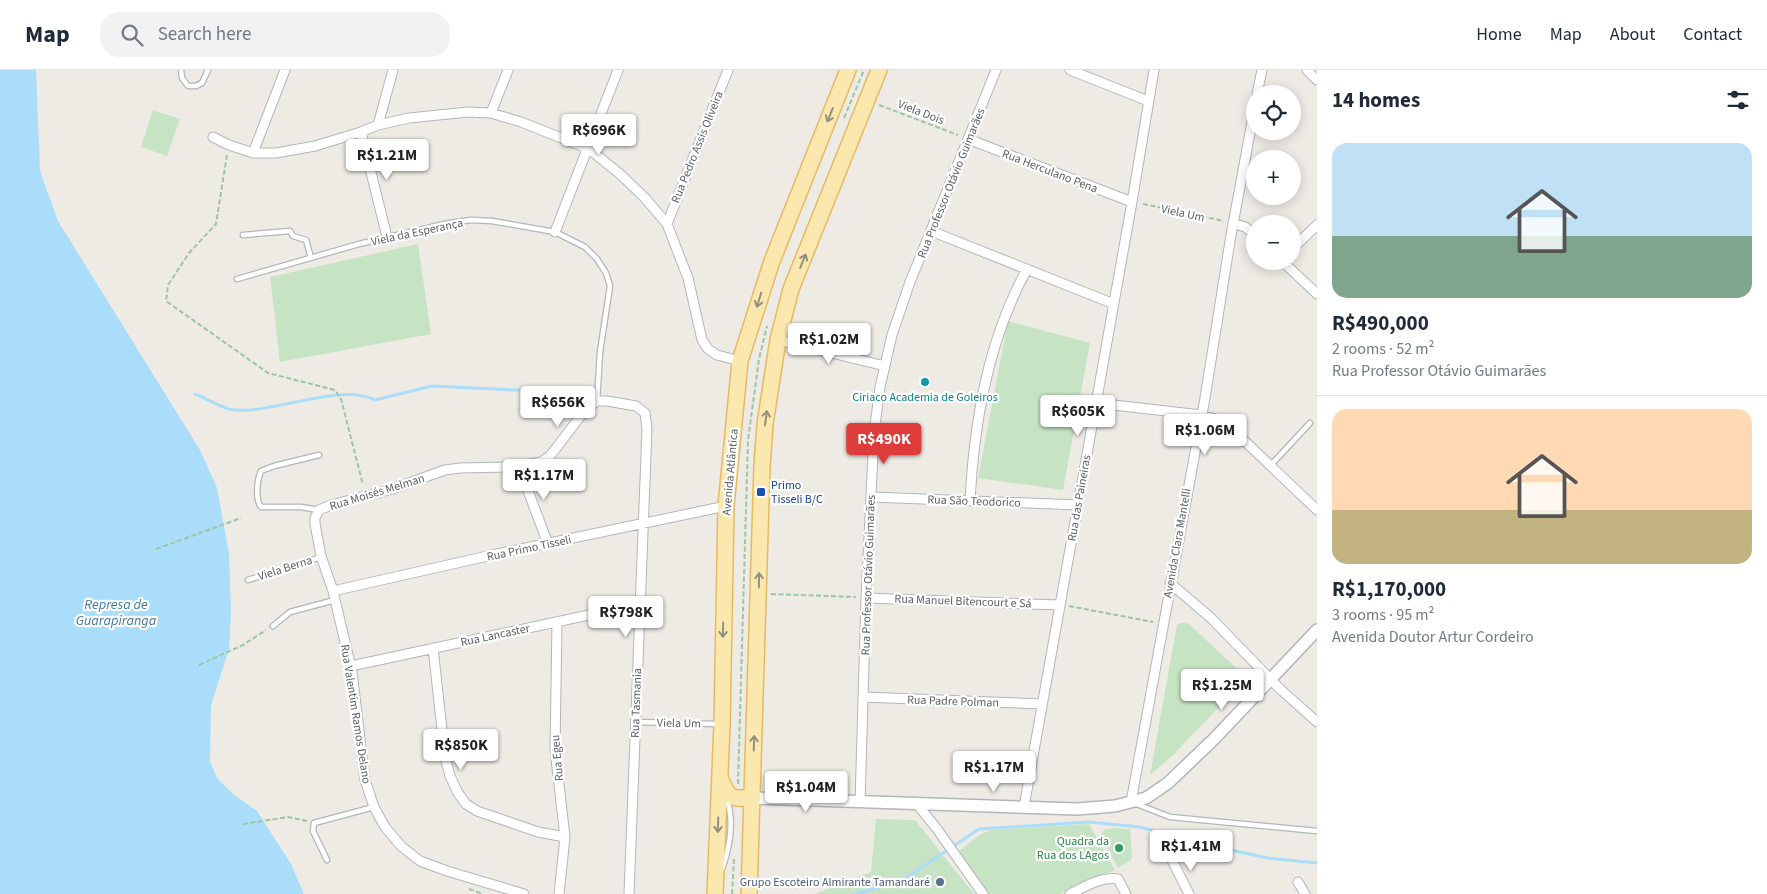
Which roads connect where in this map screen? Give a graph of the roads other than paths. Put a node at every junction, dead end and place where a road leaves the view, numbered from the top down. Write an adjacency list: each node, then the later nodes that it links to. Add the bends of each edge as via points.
1 (181, 70): 2 (lane, via 188,86 196,86 202,83)
2 (208, 70)
3 (285, 70): 25 (street)
4 (393, 70): 19 (street)
5 (508, 70): 18 (street)
6 (618, 70): 24 (street)
7 (728, 70): 28 (street, Rua Pedro Assis Oliveira)
8 (848, 70): 43 (main road, Avenida Atlântica, one-way to 43, via 772,261)
9 (879, 70): 42 (main road, one-way to 9, via 791,289)
10 (996, 70): 22 (street, Rua Professor Otávio Guimarães)
11 (1070, 70): 17 (street)
12 (1154, 70): 17 (street, Rua das Paineiras)
13 (1262, 70): 16 (street)
14 (1307, 70): 15 (street)
15 (1317, 80)
16 (1259, 85)
17 (1148, 101): 26 (street, Rua das Paineiras)
18 (491, 113): 19 (street, via 457,112); 24 (street)
19 (378, 126): 20 (street)
20 (361, 132): 25 (street, via 315,146 276,153); 34 (street)
21 (214, 137): 25 (street)
22 (968, 139): 26 (street, Rua Herculano Pena); 31 (street, Rua Professor Otávio Guimarães)
23 (1249, 140): 27 (street, Avenida Clara Mantelli)
24 (588, 149): 28 (street, via 620,174); 32 (street)
25 (253, 153)
26 (1132, 202): 41 (street, Rua das Paineiras)
27 (1233, 223): 30 (street); 47 (street, Avenida Clara Mantelli)
28 (667, 224): 43 (street, via 688,278 702,340 717,355)
29 (1317, 225): 35 (street)
30 (1246, 229)
31 (931, 231): 37 (street); 44 (street, Rua Professor Otávio Guimarães, via 910,282)
32 (555, 232): 34 (lane, Viela da Esperança, via 471,220); 45 (lane, Viela da Esperança, via 586,247 606,273 610,286)
33 (243, 235): 36 (lane, via 290,231 292,236 306,240)
34 (387, 237): 36 (lane, Viela da Esperança)
35 (1301, 240)
36 (311, 258): 39 (lane, Viela da Esperança)
37 (1027, 269): 41 (street); 53 (street, via 1001,329 983,391 976,428)
38 (1292, 270): 40 (street)
39 (237, 279)
40 (1317, 294)
41 (1114, 304): 46 (street, Rua das Paineiras)
42 (778, 340): 44 (street); 79 (main road, one-way to 42, via 762,466)
43 (740, 361): 55 (main road, Avenida Atlântica)
44 (885, 366): 52 (street, Rua Professor Otávio Guimarães, via 874,433)
45 (596, 401): 51 (street, Rua Moisés Melman, via 586,409 566,440 550,456 542,462); 58 (street, Rua Tasmania, via 636,406 645,413 647,446)
46 (1096, 403): 47 (street); 54 (street, Rua das Paineiras)
47 (1201, 415): 50 (street, via 1226,425); 62 (street, Avenida Clara Mantelli)
48 (1310, 423): 50 (lane)
49 (319, 455): 56 (lane, via 261,471 258,503 261,507)
50 (1270, 466): 57 (street)
51 (519, 467): 56 (street, Rua Moisés Melman, via 453,469); 59 (street)
52 (871, 497): 53 (street, Rua São Teodorico); 64 (street, Rua Professor Otávio Guimarães)
53 (970, 501): 54 (street, Rua São Teodorico)
54 (1078, 505): 66 (street, Rua das Paineiras)
55 (726, 506): 58 (street, Rua Primo Tisseli); 77 (main road, Avenida Atlântica, one-way to 77)
56 (319, 510): 60 (street, Rua Moisés Melman, via 314,524)
57 (1317, 510)
58 (642, 524): 59 (street, Rua Primo Tisseli); 65 (street, Rua Tasmania)
59 (548, 544): 63 (street, Rua Primo Tisseli)
60 (321, 556): 61 (lane, Viela Berna); 63 (street, Rua Moisés Melman)
61 (248, 580)
62 (1170, 583): 72 (street, via 1211,618); 81 (street, Avenida Clara Mantelli)
63 (334, 596): 68 (lane, via 290,612); 71 (street, Rua Valentim Ramos Delano)
64 (866, 598): 66 (street, Rua Manuel Bitencourt e Sá); 73 (street, Rua Professor Otávio Guimarães)
65 (640, 604): 67 (street, Rua Lancaster); 75 (street, Rua Tasmania)
66 (1060, 604): 74 (street, Rua das Paineiras)
67 (557, 622): 70 (street, Rua Lancaster); 86 (street, Rua Egeu, via 555,750)
68 (273, 626)
69 (1317, 630): 72 (street)
70 (433, 648): 71 (street, Rua Lancaster); 86 (street, via 446,757 458,793 477,811)
71 (350, 666): 84 (street, Rua Valentim Ramos Delano, via 365,780)
72 (1270, 679): 76 (street); 81 (street, via 1168,783 1146,798)
73 (863, 697): 74 (street, Rua Padre Polman); 80 (street, Rua Professor Otávio Guimarães)
74 (1042, 704): 83 (street, Rua das Paineiras)
75 (635, 722): 77 (lane, Viela Um); 93 (street, Rua Tasmania)
76 (1317, 722)
77 (722, 724): 78 (main road, Avenida Atlântica)
78 (720, 776): 79 (main road, via 731,798); 90 (main road, Avenida Atlântica, one-way to 90)
79 (753, 798): 80 (street); 94 (main road)
80 (860, 802): 82 (street)
81 (1131, 802): 83 (street, via 1077,809); 85 (lane, via 1170,816)
82 (917, 804): 83 (street); 95 (street)
83 (1024, 807)
84 (374, 808): 87 (lane, via 314,823 312,831); 91 (street, Rua Valentim Ramos Delano, via 401,846 420,861)
85 (1317, 831)
86 (565, 838): 92 (street, Rua Egeu)
87 (327, 860)
88 (1172, 860): 98 (street)
89 (1298, 882): 99 (street)
90 (715, 891)
91 (524, 894)
92 (560, 894)
93 (629, 894)
94 (749, 894)
95 (983, 894)
96 (1070, 894): 97 (street, via 1099,880 1118,879)
97 (1126, 894)
98 (1189, 894)
99 (1305, 894)

